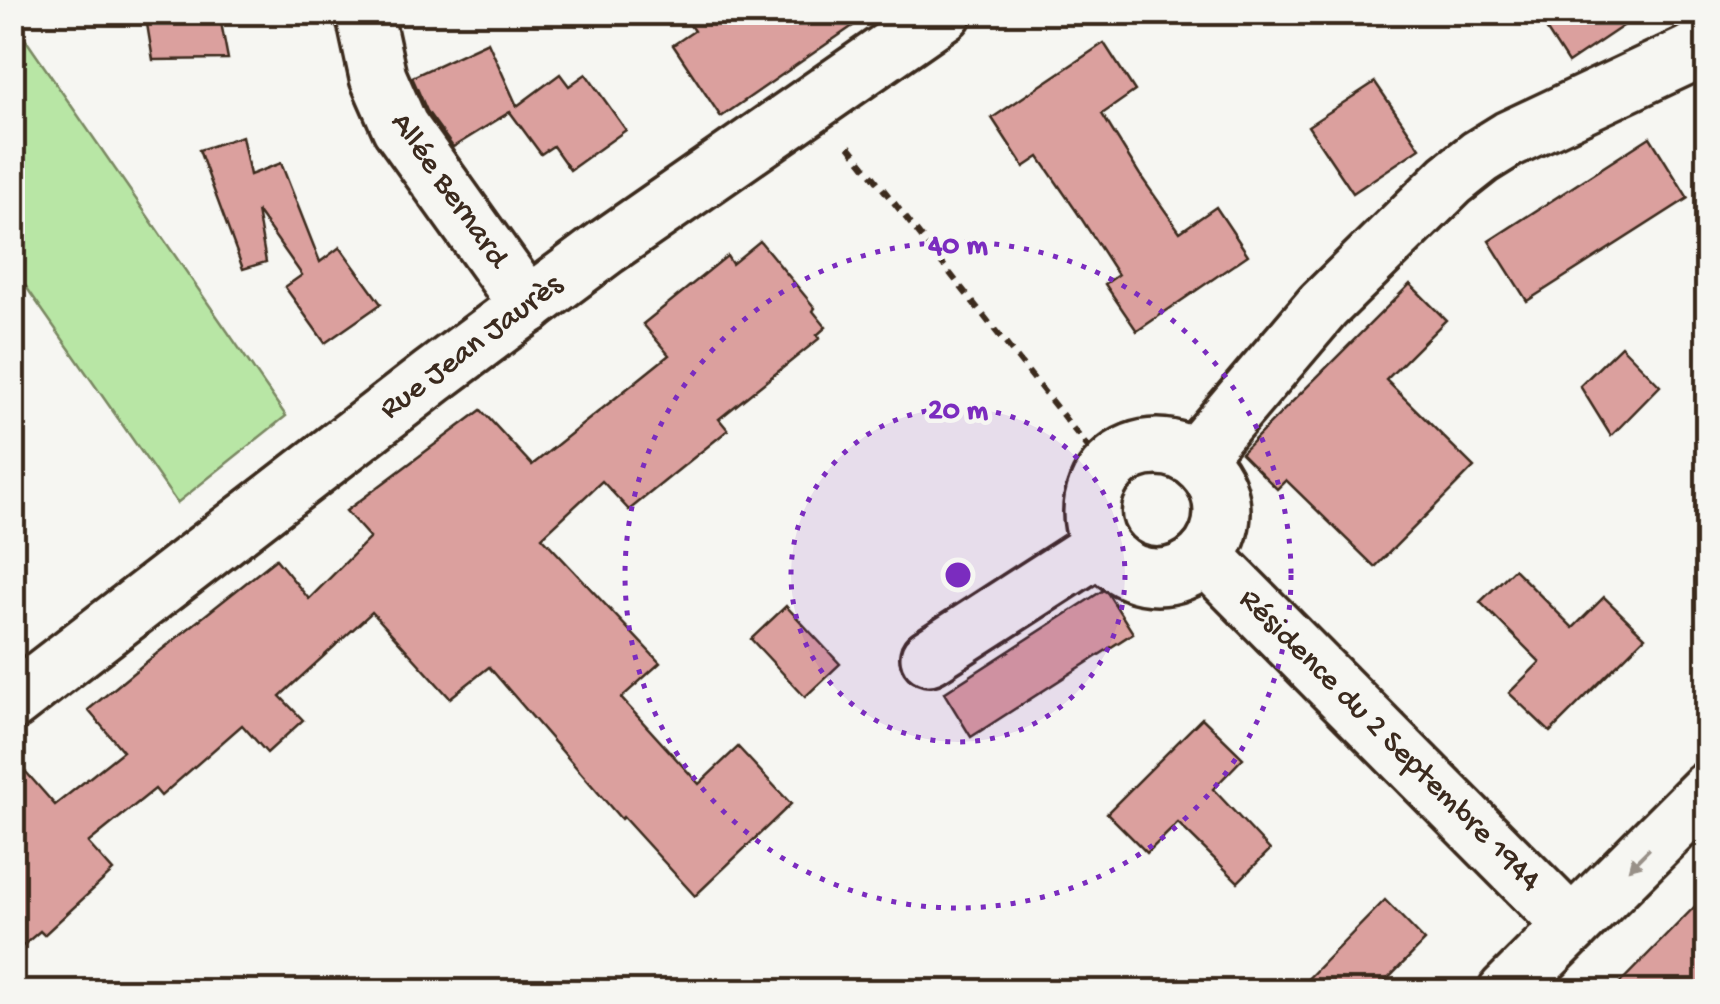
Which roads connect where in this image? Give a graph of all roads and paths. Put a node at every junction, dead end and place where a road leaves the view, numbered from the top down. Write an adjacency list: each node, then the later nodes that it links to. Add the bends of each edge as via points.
1 (364, 12): 5 (street, Allée Bernard, via 378,77 400,126)
2 (944, 12): 4 (street, Rue Jean Jaurès)
3 (1708, 44): 6 (street, via 1508,139 1451,180 1323,306)
4 (814, 102): 5 (street, Rue Jean Jaurès); 7 (path)
5 (528, 306): 11 (street, Rue Jean Jaurès)
6 (1194, 458): 7 (street, via 1148,447); 9 (street, via 1218,486 1223,511)
7 (1106, 470): 8 (street, via 1092,513)
8 (1101, 546): 9 (street, via 1131,572 1157,576 1184,571); 10 (street)
9 (1205, 556): 13 (street, Résidence du 2 Septembre 1944)
10 (929, 657)
11 (12, 702)
12 (1708, 790): 13 (street, one-way to 13)
13 (1572, 926): 14 (street)
14 (1506, 992)

